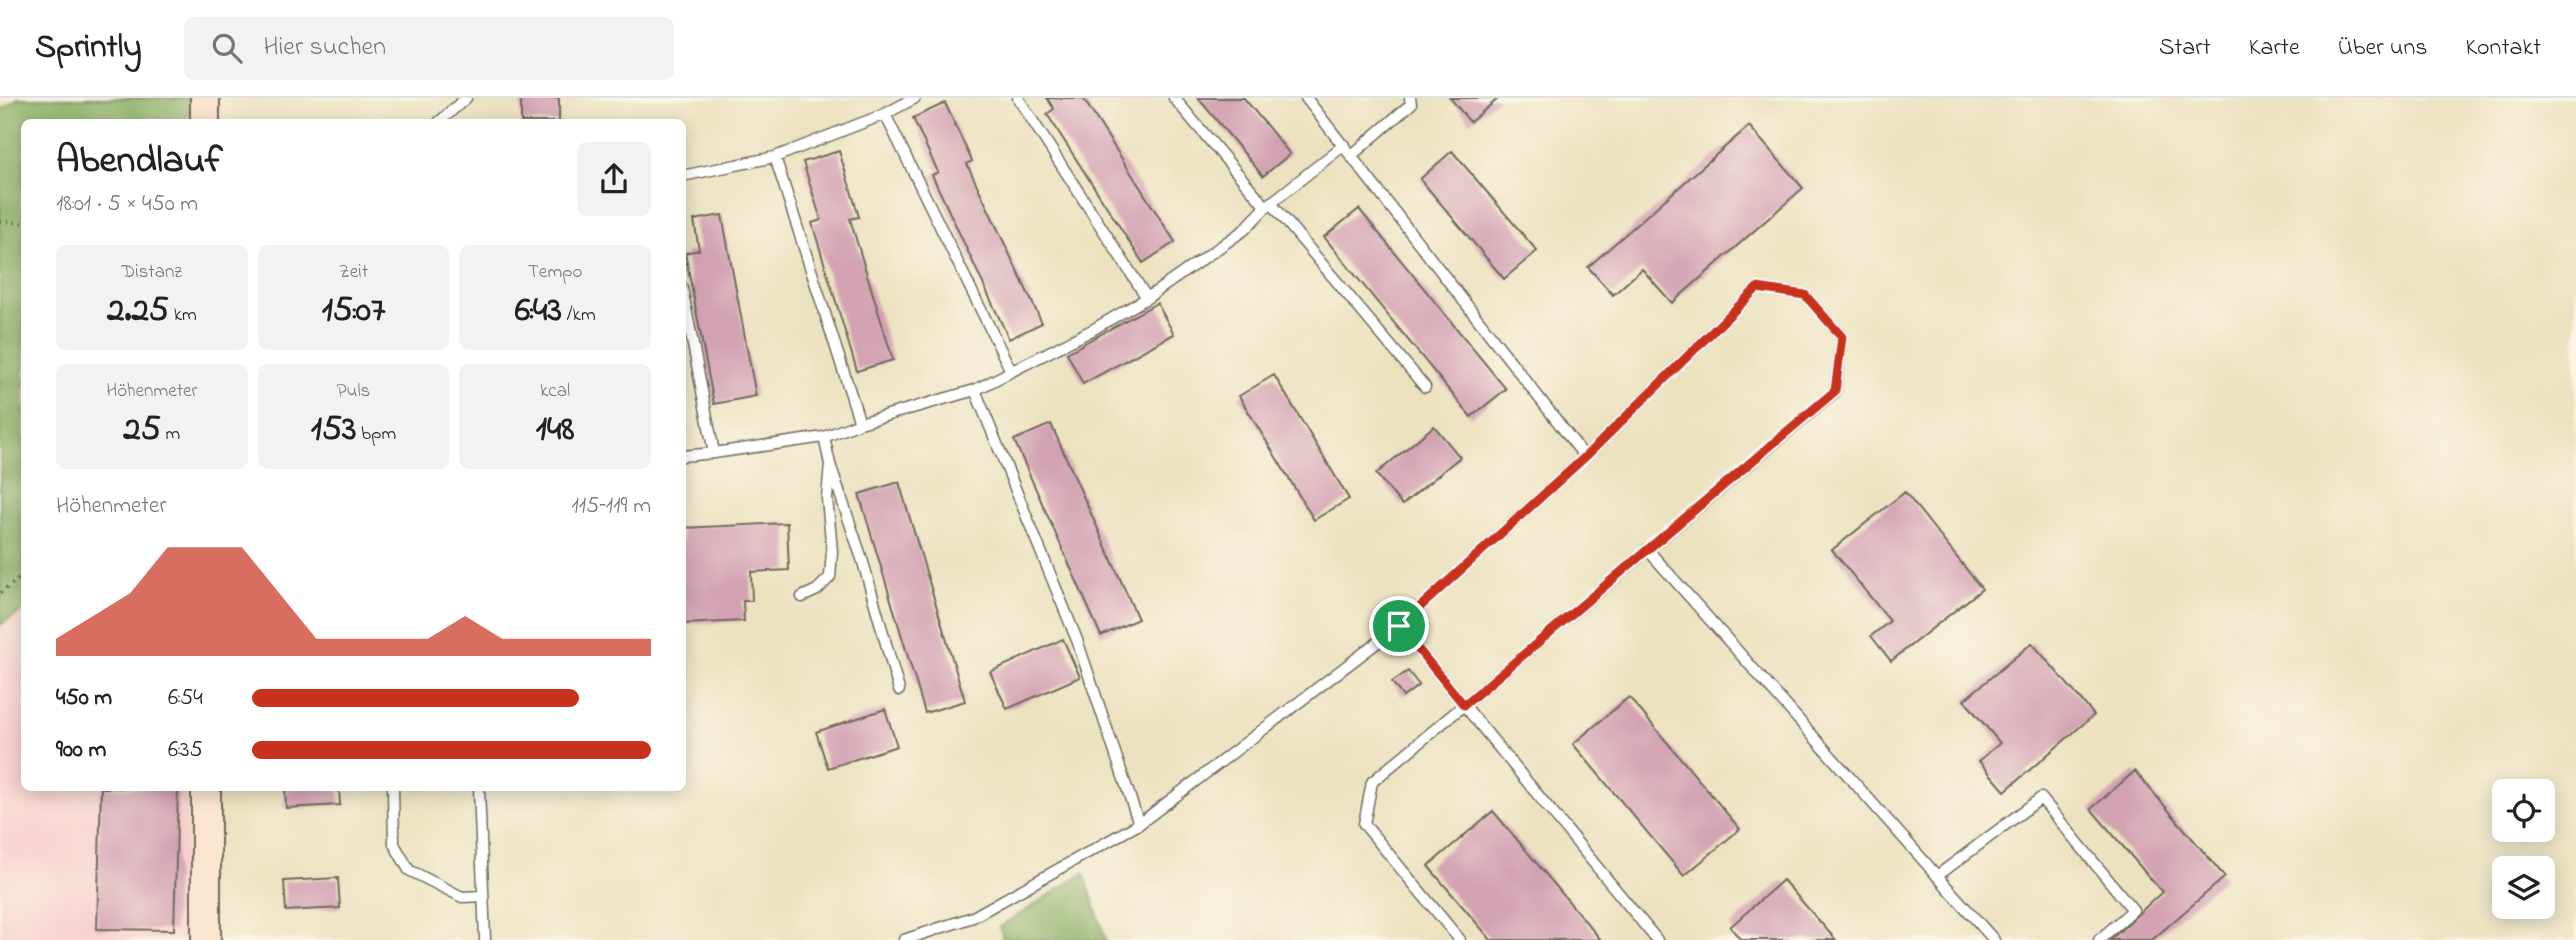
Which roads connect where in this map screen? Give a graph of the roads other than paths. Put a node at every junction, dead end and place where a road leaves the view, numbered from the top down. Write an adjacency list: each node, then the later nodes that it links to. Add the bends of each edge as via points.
1 (205, 98): 9 (street)
2 (466, 98): 10 (lane)
3 (915, 98): 8 (lane)
4 (1018, 98): 16 (lane)
5 (1174, 98): 15 (lane)
6 (1306, 98): 11 (lane)
7 (1410, 98): 12 (lane, via 1411,104)
8 (885, 114): 13 (lane); 18 (lane)
9 (205, 119)
10 (442, 119)
11 (1344, 145): 12 (lane); 15 (lane)
12 (1352, 155): 25 (lane)
13 (775, 156): 14 (lane); 21 (lane)
14 (686, 175)
15 (1268, 205): 16 (lane, via 1244,230); 19 (lane)
16 (1147, 298): 18 (lane)
17 (686, 309): 23 (lane)
18 (1011, 371): 20 (lane)
19 (1425, 387)
20 (975, 390): 21 (lane); 35 (lane, via 1077,639)
21 (860, 423): 22 (lane)
22 (824, 437): 23 (lane); 26 (lane)
23 (714, 453): 24 (lane)
24 (686, 456)
25 (1585, 457): 27 (lane, via 1757,288 1805,295 1842,337 1835,391); 29 (lane)
26 (830, 464): 28 (lane, via 830,577); 30 (lane)
27 (1647, 549): 31 (lane); 36 (lane)
28 (802, 597)
29 (1399, 626): 31 (lane); 35 (lane)
30 (899, 690)
31 (1464, 705): 41 (lane, via 1372,782 1364,824); 42 (lane)
32 (206, 791): 38 (street)
33 (393, 791): 37 (lane, via 394,844 409,870 462,897)
34 (479, 791): 37 (lane)
35 (1139, 824): 40 (lane, via 973,917)
36 (1937, 876): 43 (lane); 44 (lane, via 2041,798 2133,910)
37 (482, 896): 39 (lane)
38 (206, 940)
39 (485, 940)
40 (904, 940)
41 (1460, 940)
42 (1657, 940)
43 (1994, 940)
44 (2099, 940)

